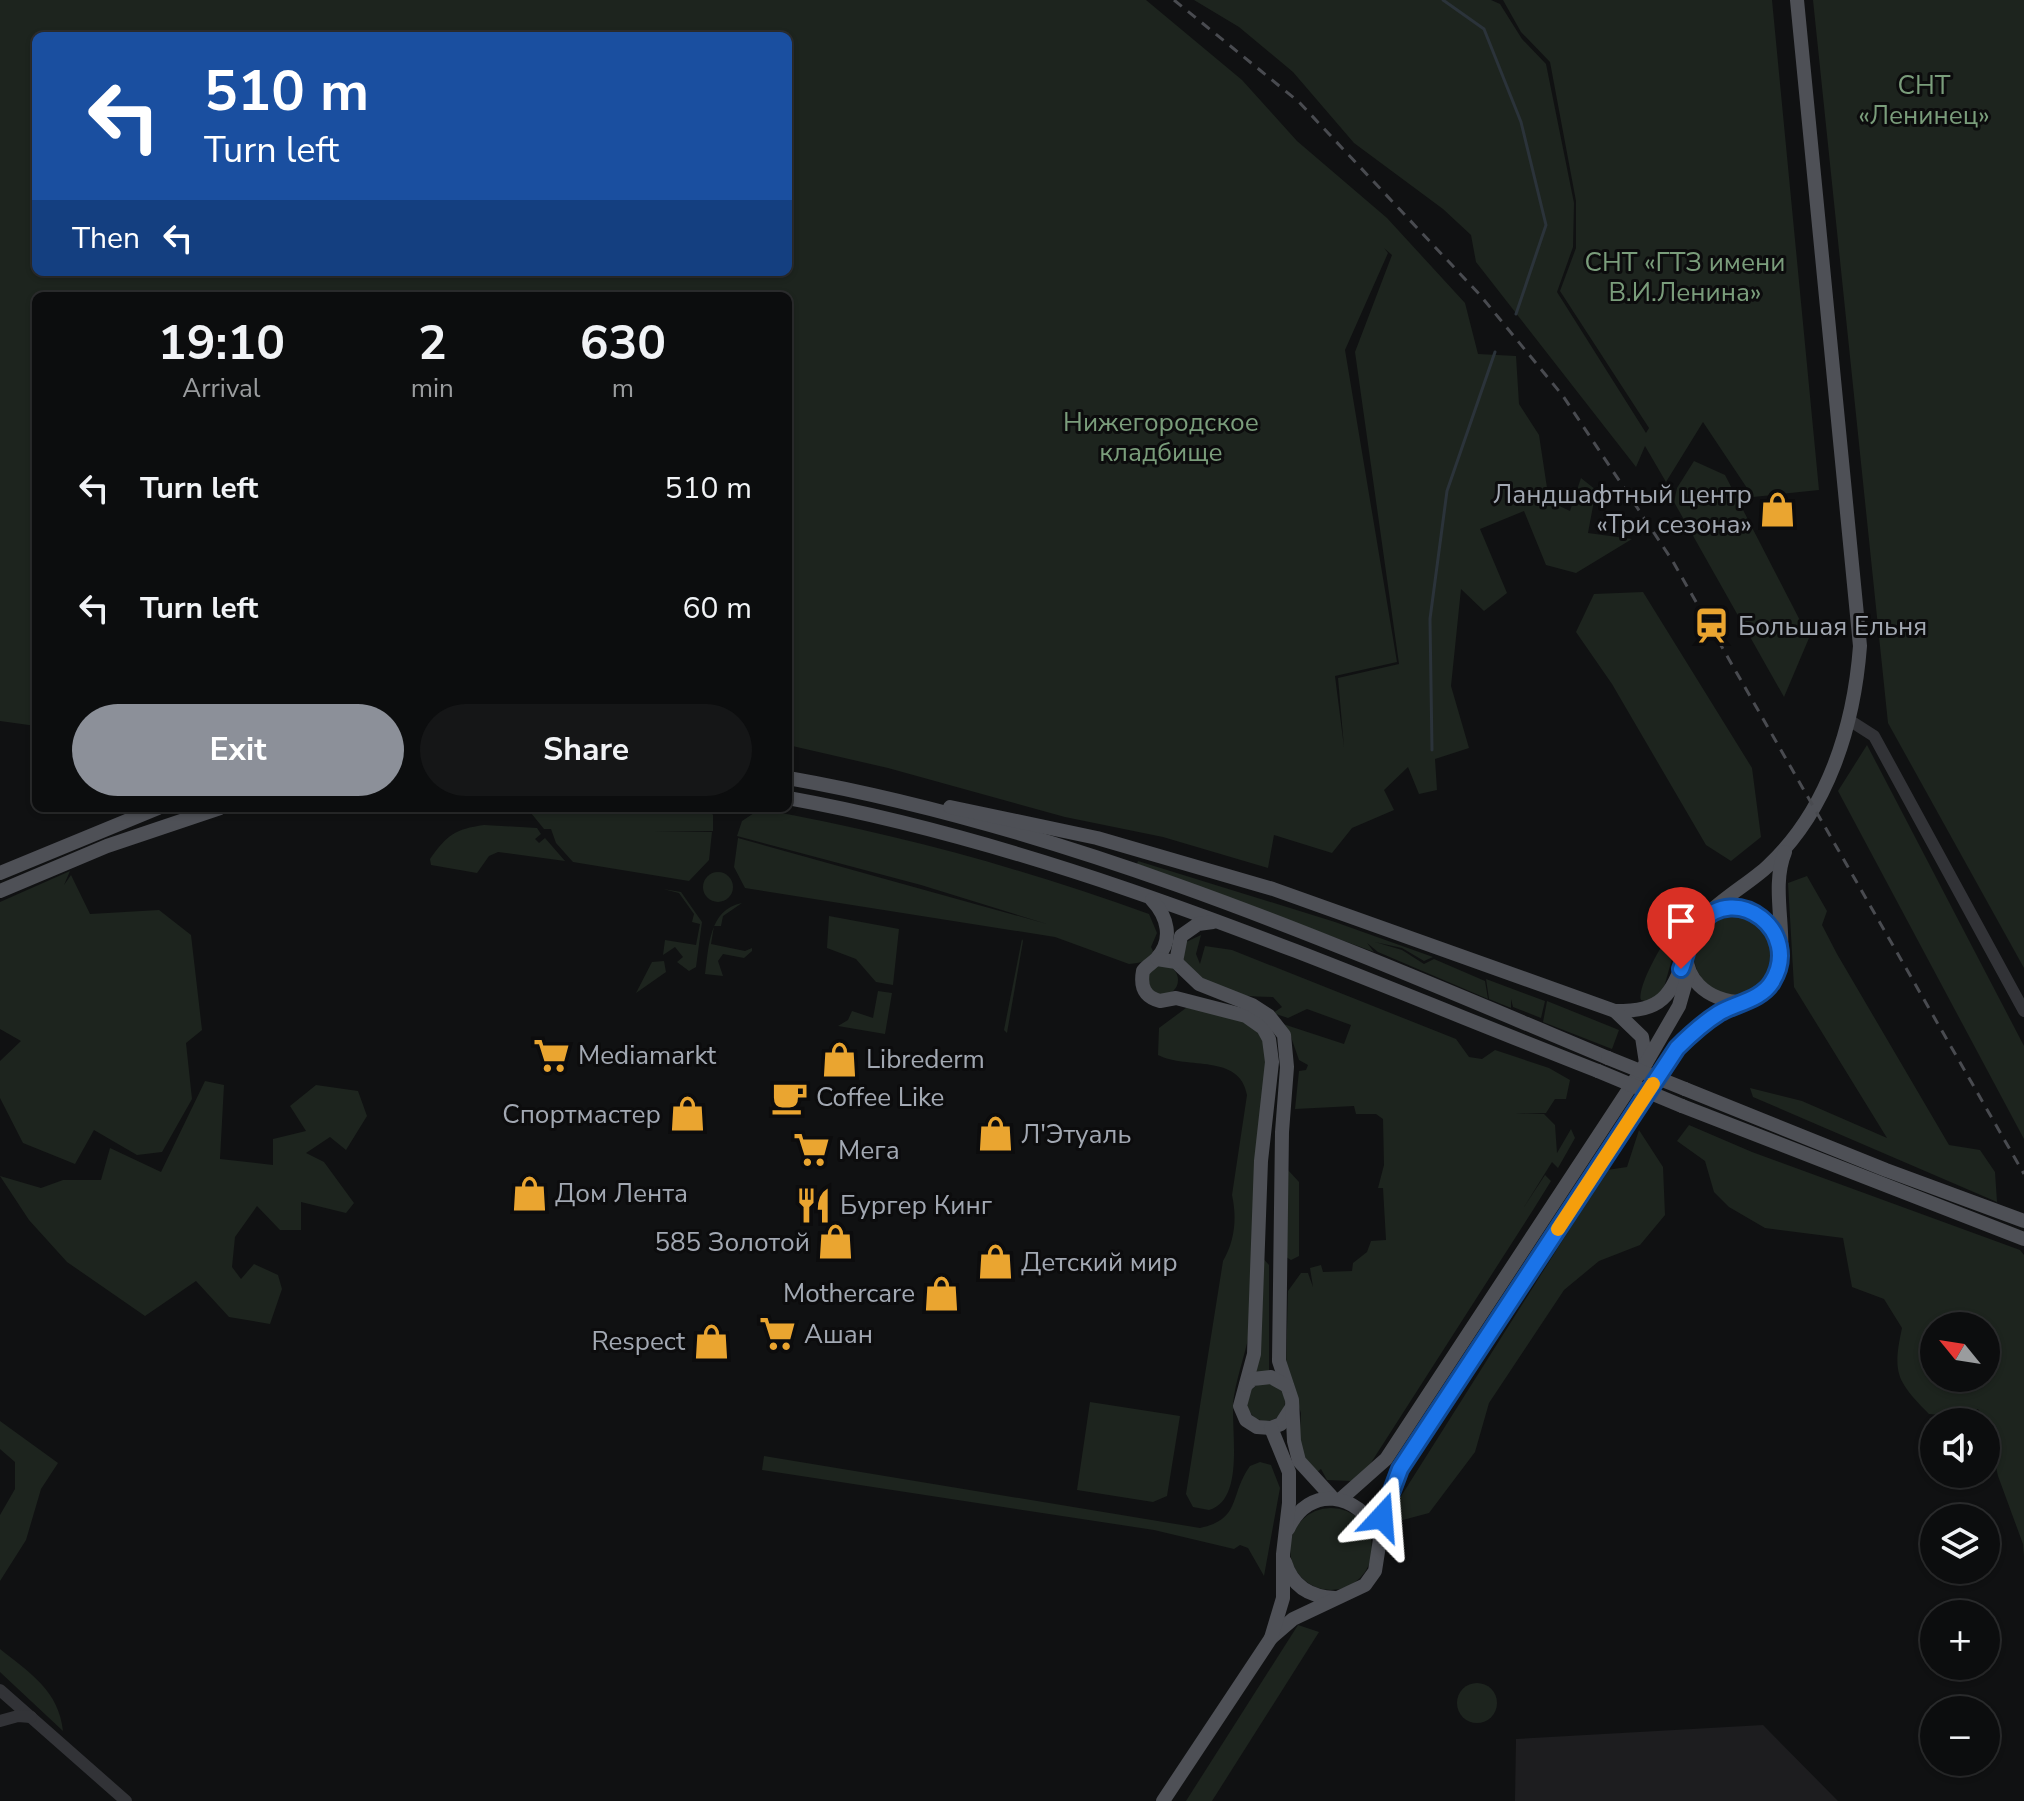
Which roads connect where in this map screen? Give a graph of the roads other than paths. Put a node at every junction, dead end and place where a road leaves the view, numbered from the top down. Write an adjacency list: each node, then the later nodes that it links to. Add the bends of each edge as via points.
1 (1797, 0): 2 (main road, via 1857,594 1860,646)
2 (1849, 720): 8 (main road, via 1836,764); 22 (street, via 1874,736)
3 (792, 779): 4 (main road)
4 (887, 797): 21 (main road, via 1097,838 1273,889); 24 (main road, bridge, via 1155,878)
5 (792, 799): 11 (main road, via 951,834)
6 (148, 812): 9 (main road)
7 (208, 812): 10 (main road, via 107,846)
8 (1789, 843): 12 (main road); 14 (main road, via 1776,887)
9 (0, 873)
10 (0, 891)
11 (1149, 896): 13 (main road); 16 (main road, via 1167,921)
12 (1709, 915): 14 (main road, via 1746,910 1764,918); 15 (main road, via 1690,938)
13 (1217, 922): 17 (main road, via 1198,924 1181,936); 25 (main road, bridge)
14 (1781, 948): 20 (main road, via 1780,967 1770,985)
15 (1687, 954): 18 (main road); 21 (main road, via 1666,997 1640,1011)
16 (1157, 959): 17 (main road); 19 (main road, via 1143,971 1142,987 1153,999)
17 (1180, 967): 19 (main road, via 1182,991); 27 (main road, via 1199,984 1269,1016 1288,1050 1279,1268 1279,1361)
18 (1689, 971): 20 (main road, via 1705,993); 23 (main road, via 1679,1006)
19 (1176, 998): 26 (main road, via 1246,1016 1269,1039 1272,1062 1261,1161 1254,1354)
20 (1743, 1002): 31 (main road, via 1699,1026 1677,1048 1400,1469)
21 (1615, 1011): 23 (main road, via 1642,1037)
22 (2024, 1011)
23 (1646, 1063): 30 (main road, via 1386,1459)
24 (2018, 1218)
25 (2024, 1239)
26 (1246, 1385): 27 (main road, via 1271,1377); 29 (main road, via 1240,1400 1246,1420)
27 (1287, 1386): 28 (main road)
28 (1292, 1407): 29 (main road, via 1288,1417); 30 (main road, via 1299,1461)
29 (1271, 1428): 32 (main road, via 1289,1472)
30 (1336, 1497): 31 (main road, via 1361,1508); 32 (main road, via 1311,1502 1295,1515)
31 (1378, 1534): 34 (main road, via 1375,1571 1365,1585)
32 (1285, 1537): 33 (main road)
33 (1283, 1554): 34 (main road, via 1295,1583 1319,1597); 35 (main road, via 1283,1598)
34 (1336, 1598): 35 (main road, via 1293,1619)
35 (1271, 1638): 40 (main road)
36 (0, 1690): 37 (street)
37 (31, 1717): 38 (street); 39 (street)
38 (0, 1721)
39 (126, 1801)
40 (1163, 1801)

